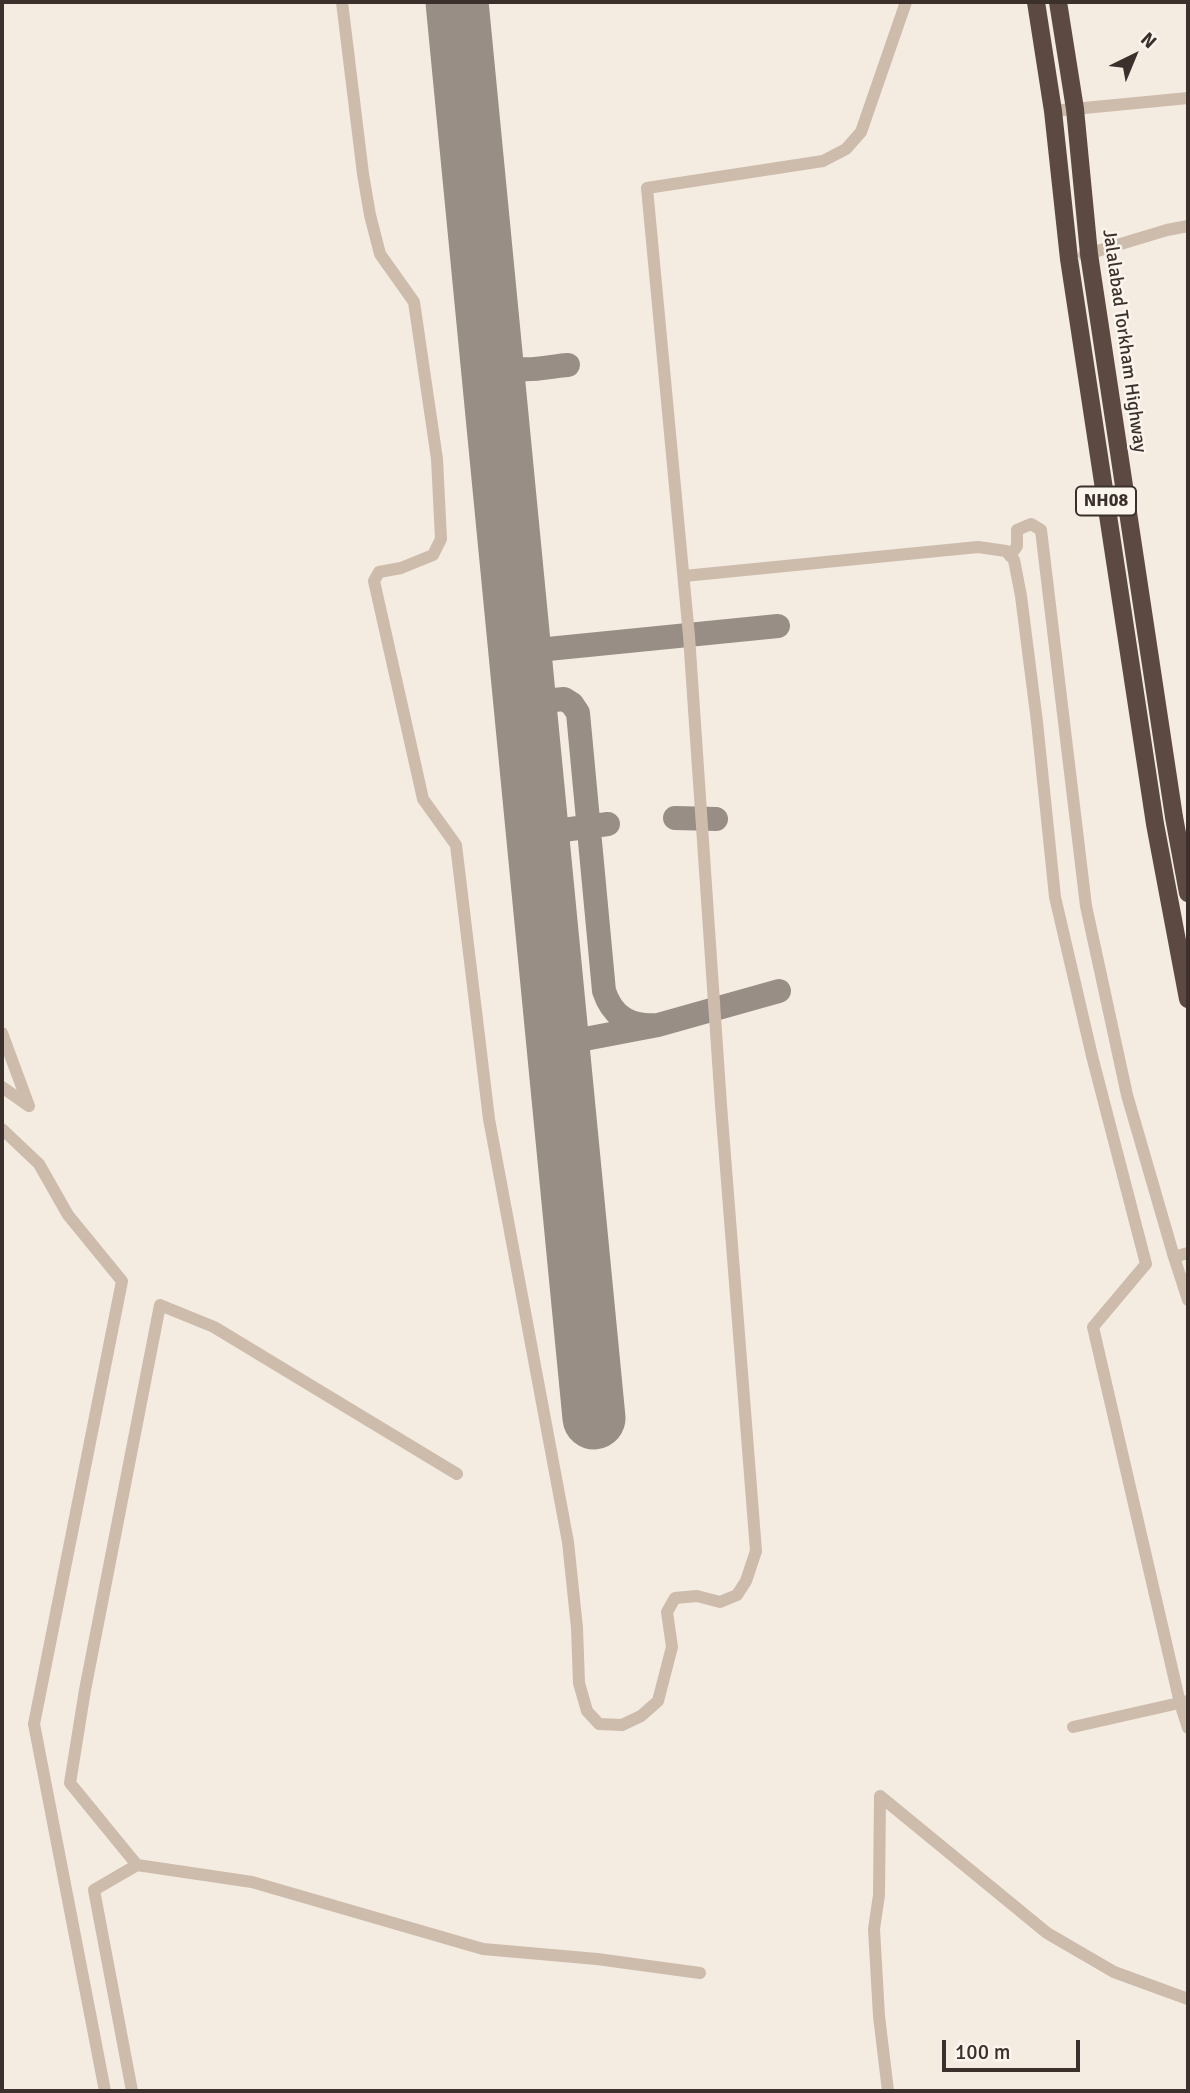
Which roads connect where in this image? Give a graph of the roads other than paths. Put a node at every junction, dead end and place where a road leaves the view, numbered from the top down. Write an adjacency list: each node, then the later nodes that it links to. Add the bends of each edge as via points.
1 (342, 2): 12 (street, via 370,215 380,254 414,302 437,472 441,539 433,555 379,572 374,581 423,799 456,845 489,1119 568,1542 579,1683 587,1711 599,1724 622,1726 658,1701 672,1647 667,1612 675,1598 697,1596 720,1602 737,1595 756,1550)
2 (906, 2): 12 (street, via 861,132 846,149 823,161 647,188)
3 (1036, 2): 7 (highway, NH08)
4 (1058, 2): 6 (highway, Jalalabad Torkham Highway / NH08)
5 (1188, 98): 6 (street)
6 (1075, 108): 7 (street); 9 (highway, Jalalabad Torkham Highway / NH08)
7 (1053, 111): 10 (highway, NH08)
8 (1188, 226): 9 (street)
9 (1089, 254): 10 (street); 13 (highway, Jalalabad Torkham Highway / NH08)
10 (1069, 259): 15 (highway, NH08, via 1155,824)
11 (1010, 556): 12 (street, via 1006,551 978,547); 20 (street, via 1017,545 1017,530 1031,524 1041,530 1086,906 1127,1095); 23 (street, via 1023,609 1055,897 1146,1264 1093,1328)
12 (684, 576)
13 (1182, 823): 14 (highway, Jalalabad Torkham Highway / NH08)
14 (1188, 893)
15 (1188, 999)
16 (2, 1033): 17 (street, via 29,1106)
17 (2, 1087)
18 (2, 1129): 29 (street, via 39,1164 68,1216 122,1281 34,1724)
19 (1188, 1253): 20 (street)
20 (1174, 1257): 21 (street)
21 (1188, 1300)
22 (457, 1474): 26 (street, via 214,1327 160,1306 70,1783)
23 (1184, 1702): 24 (street); 25 (street)
24 (1073, 1727)
25 (1188, 1728)
26 (137, 1865): 27 (street, via 252,1882 483,1949); 30 (street, via 94,1890)
27 (700, 1973)
28 (1188, 1999): 31 (street, via 1114,1972 1047,1933 880,1796 880,1881 874,1929)
29 (105, 2091)
30 (132, 2091)
31 (888, 2091)

